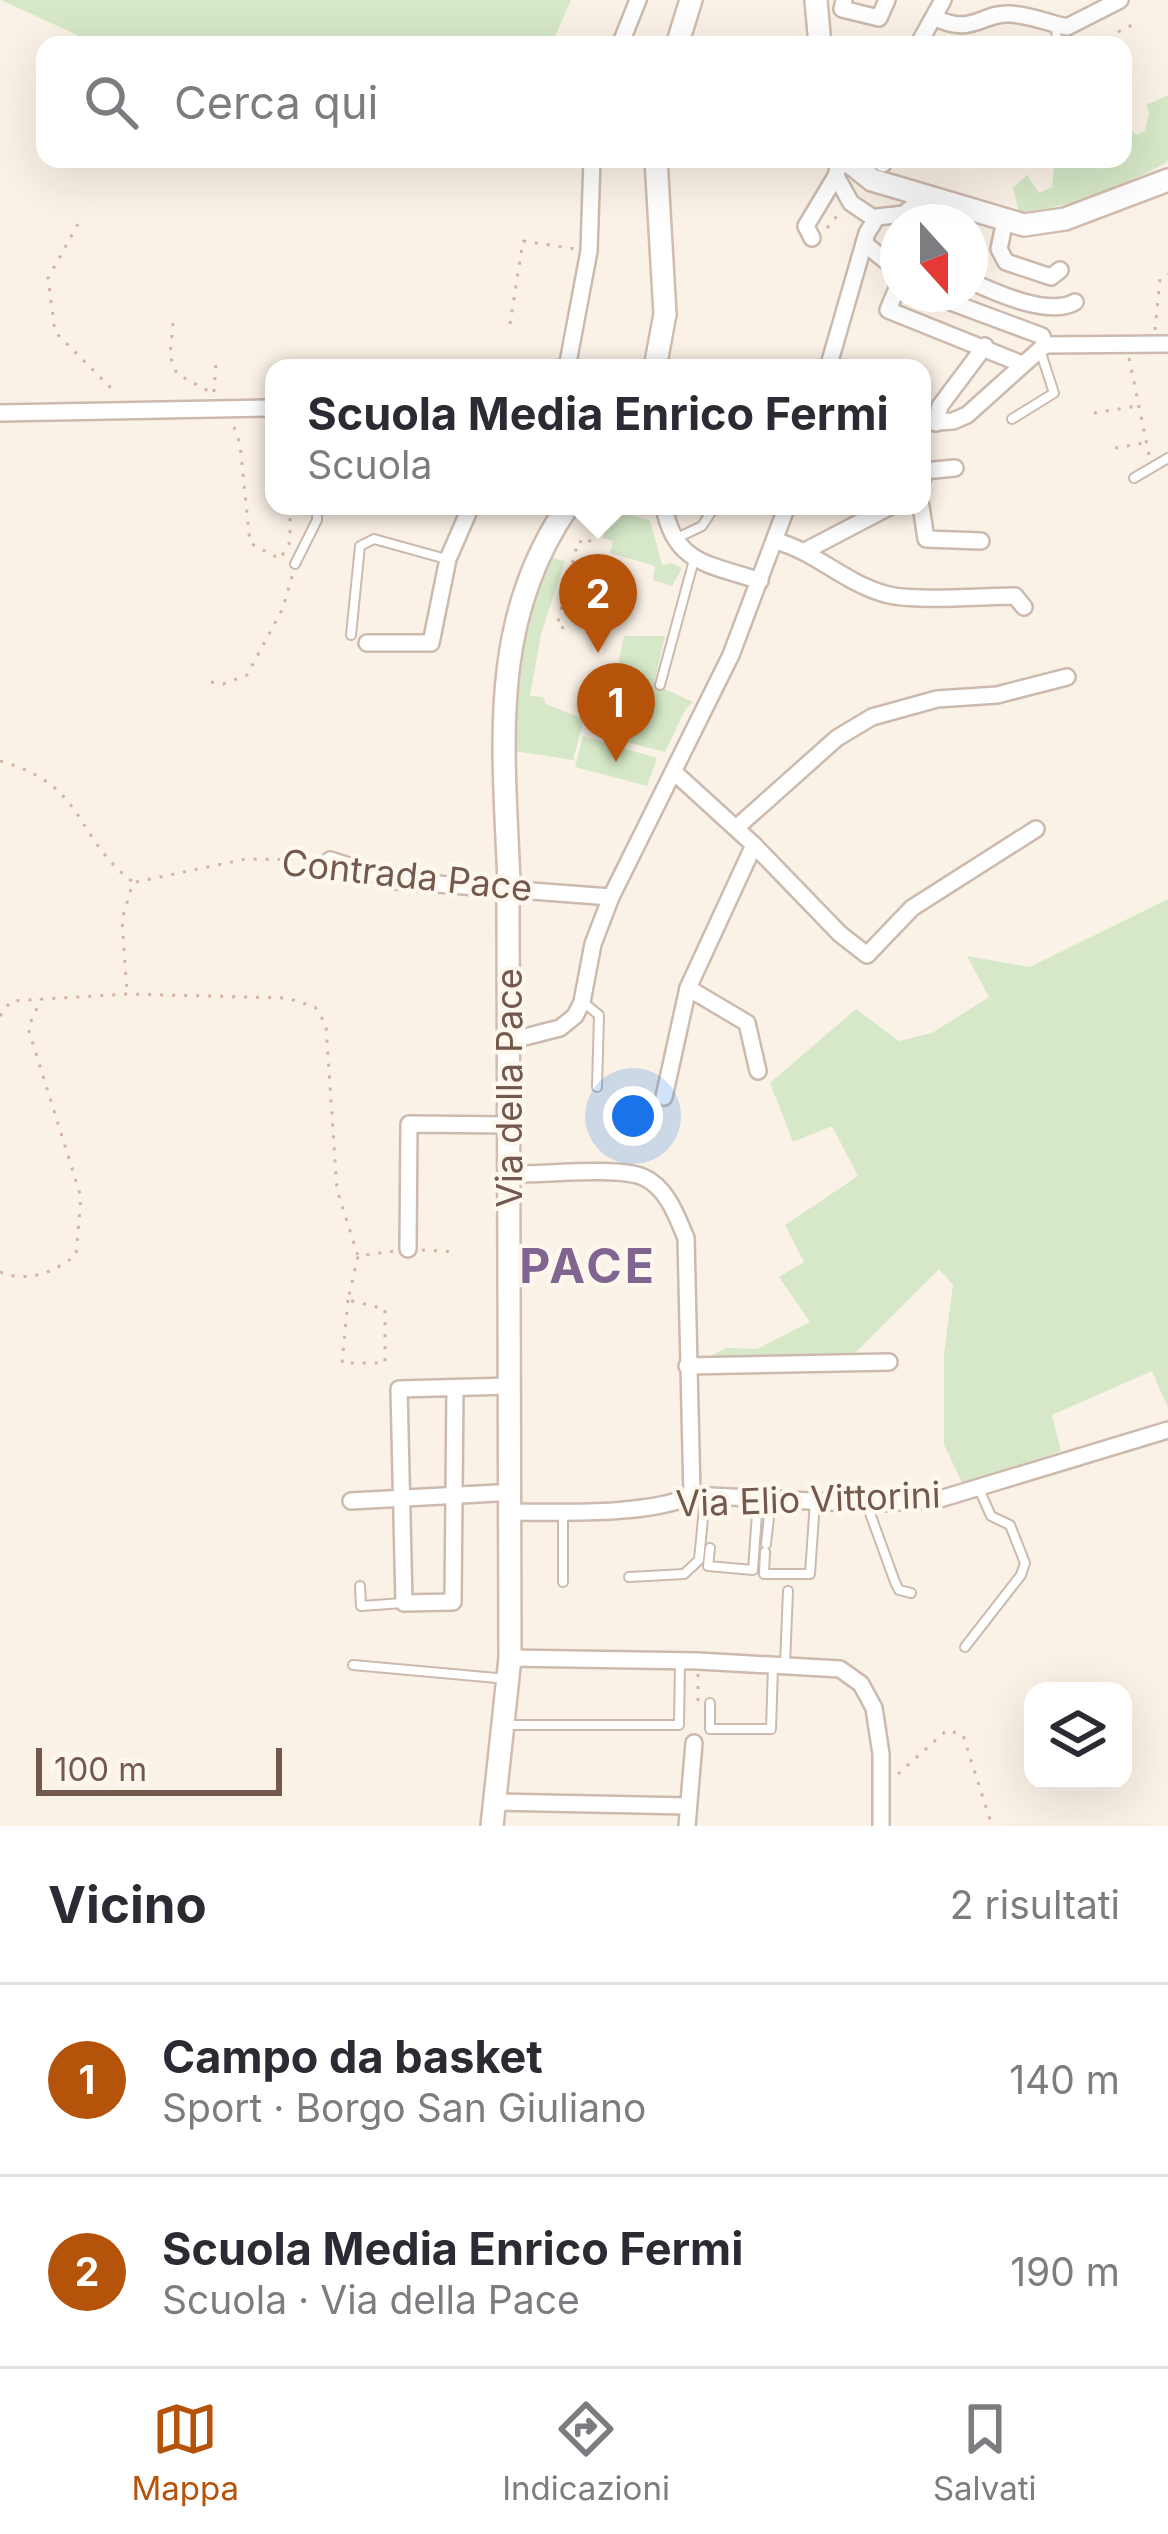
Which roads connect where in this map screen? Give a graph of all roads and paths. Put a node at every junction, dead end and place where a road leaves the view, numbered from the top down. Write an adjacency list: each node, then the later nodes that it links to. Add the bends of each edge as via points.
1 (638, 0): 12 (street)
2 (690, 0): 13 (main road)
3 (816, 0): 14 (main road)
4 (844, 0): 5 (street, via 842,9 879,18)
5 (887, 0)
6 (943, 0): 8 (street)
7 (1120, 0): 10 (street)
8 (935, 18): 10 (street, via 977,25 1007,13); 15 (street)
9 (1136, 23): 11 (path)
10 (1057, 25): 16 (lane)
11 (1118, 32)
12 (624, 36)
13 (680, 36)
14 (819, 36)
15 (924, 36)
16 (1058, 36)
17 (592, 168): 30 (street)
18 (656, 168): 45 (main road, via 664,314)
19 (839, 168): 28 (street, via 806,226)
20 (842, 168): 26 (street, via 851,203)
21 (847, 168): 23 (main road)
22 (1168, 180): 25 (main road, via 1041,224)
23 (922, 198): 25 (main road); 26 (street, via 904,214)
24 (847, 208): 28 (path)
25 (989, 215): 32 (street, via 1006,262 1051,277)
26 (876, 218): 29 (street)
27 (78, 224): 49 (path, via 48,278 55,332 111,391)
28 (817, 237)
29 (864, 243): 31 (street); 46 (street)
30 (589, 251): 39 (path, via 523,241); 44 (street)
31 (880, 256)
32 (1060, 270)
33 (1168, 274): 40 (path, via 1160,279)
34 (988, 287): 35 (street, via 1046,306)
35 (1076, 302)
36 (893, 312): 41 (street)
37 (977, 312): 42 (street, via 1042,336)
38 (173, 323): 47 (path, via 177,374 213,393)
39 (510, 324)
40 (1161, 344): 42 (street)
41 (985, 346): 48 (street); 56 (street)
42 (1042, 347): 48 (street); 55 (lane, via 1054,393)
43 (1128, 352): 50 (path)
44 (569, 359)
45 (656, 359)
46 (831, 359)
47 (216, 363)
48 (1022, 364): 57 (street, via 967,415)
49 (130, 398)
50 (1138, 406): 54 (path); 58 (path)
51 (228, 409): 52 (street); 53 (street); 78 (path, via 240,443 250,543 280,559)
52 (265, 409)
53 (0, 413)
54 (1094, 413)
55 (1012, 419)
56 (931, 420)
57 (931, 423)
58 (1146, 442): 59 (path); 61 (path)
59 (1115, 448)
60 (1168, 458): 64 (lane)
61 (1150, 461)
62 (955, 468): 63 (street)
63 (931, 470)
64 (1134, 478)
65 (290, 515): 78 (path)
66 (317, 515): 82 (lane)
67 (467, 515): 80 (street)
68 (562, 515): 105 (main road, Via della Pace, via 524,588 510,640)
69 (595, 515): 85 (path, via 589,544 578,541 556,626)
70 (667, 515): 75 (street)
71 (709, 515): 75 (lane)
72 (784, 515): 76 (street)
73 (874, 515): 79 (street)
74 (922, 515): 77 (street, via 926,539)
75 (674, 540): 81 (street)
76 (776, 541): 79 (street); 83 (street)
77 (981, 541)
78 (290, 542): 82 (path)
79 (807, 550): 84 (street, via 887,595 1016,596)
80 (448, 560): 86 (street, via 431,643); 86 (lane, via 374,539 360,546)
81 (694, 560): 83 (street); 89 (lane)
82 (296, 564): 88 (path, via 247,675)
83 (760, 580): 91 (street)
84 (1024, 607)
85 (565, 628)
86 (359, 639)
87 (1067, 677): 92 (street, via 872,717)
88 (211, 682)
89 (660, 685)
90 (0, 761): 96 (path, via 58,787 112,866)
91 (674, 772): 92 (street); 97 (street)
92 (736, 828): 94 (street)
93 (1036, 829): 94 (street, via 912,908 867,955)
94 (754, 845): 98 (street)
95 (330, 860): 96 (path, Contrada Pace, via 245,859); 97 (street, Contrada Pace, via 397,881)
96 (133, 882): 99 (path, via 122,920)
97 (611, 897): 103 (street)
98 (688, 988): 106 (street, via 747,1023); 108 (street)
99 (127, 994): 101 (path); 113 (path, via 287,998 315,1007 326,1025 338,1190)
100 (0, 997): 102 (path)
101 (42, 998): 102 (path); 114 (path, via 28,1028 81,1197 76,1256 19,1280)
102 (10, 1001): 104 (path)
103 (582, 1001): 105 (street, via 560,1028); 107 (lane, via 599,1015)
104 (0, 1016)
105 (509, 1041): 109 (main road, Via della Pace)
106 (758, 1071)
107 (597, 1087)
108 (664, 1097)
109 (510, 1125): 110 (main road, Via della Pace); 111 (street, via 409,1124)
110 (510, 1174): 117 (street, via 619,1174 660,1191 686,1238); 118 (main road, Via della Pace)
111 (408, 1249): 112 (path); 113 (path)
112 (457, 1252)
113 (358, 1256): 115 (path)
114 (0, 1272)
115 (348, 1300): 115 (path, via 385,1309 385,1363 342,1363)
116 (889, 1362): 117 (street)
117 (687, 1366): 123 (street)
118 (511, 1386): 119 (street); 128 (main road, Via della Pace)
119 (455, 1388): 122 (street); 124 (street, via 398,1389)
120 (1168, 1430): 121 (street, Via Elio Vittorini)
121 (979, 1489): 129 (street, Via Elio Vittorini); 138 (lane, via 991,1516 1010,1525 1024,1563)
122 (455, 1495): 124 (street, Via Elio Vittorini); 128 (street, Via Elio Vittorini); 137 (street, via 453,1602)
123 (698, 1495): 125 (street, Via Elio Vittorini); 130 (street, Via Elio Vittorini); 132 (lane, via 699,1560 684,1574)
124 (402, 1497): 127 (street, Via Elio Vittorini); 137 (street)
125 (765, 1497): 126 (street, Via Elio Vittorini); 126 (lane, via 764,1574 810,1574); 131 (lane, via 753,1570 708,1566)
126 (814, 1499): 129 (street, Via Elio Vittorini)
127 (351, 1501)
128 (504, 1503): 130 (street, Via Elio Vittorini); 142 (main road, Via della Pace)
129 (867, 1504): 136 (lane, via 895,1582)
130 (562, 1513): 133 (lane)
131 (710, 1548)
132 (629, 1577)
133 (563, 1582)
134 (360, 1586): 137 (lane, via 361,1606)
135 (788, 1591): 141 (lane)
136 (911, 1593)
137 (404, 1603)
138 (965, 1647)
139 (680, 1661): 141 (street); 142 (street); 146 (lane, via 680,1725)
140 (353, 1664): 142 (lane)
141 (779, 1665): 144 (lane, via 771,1729 710,1729); 148 (street, via 841,1669 861,1684 879,1733)
142 (510, 1668): 146 (main road, Via della Pace)
143 (698, 1671): 145 (path)
144 (710, 1702)
145 (698, 1708)
146 (506, 1725): 149 (main road, Via della Pace)
147 (694, 1743): 150 (street)
148 (880, 1781): 153 (street); 154 (path, via 947,1730 963,1735)
149 (496, 1802): 150 (street); 151 (main road, Via della Pace)
150 (688, 1806): 152 (street)
151 (492, 1826)
152 (687, 1826)
153 (881, 1826)
154 (992, 1826)

